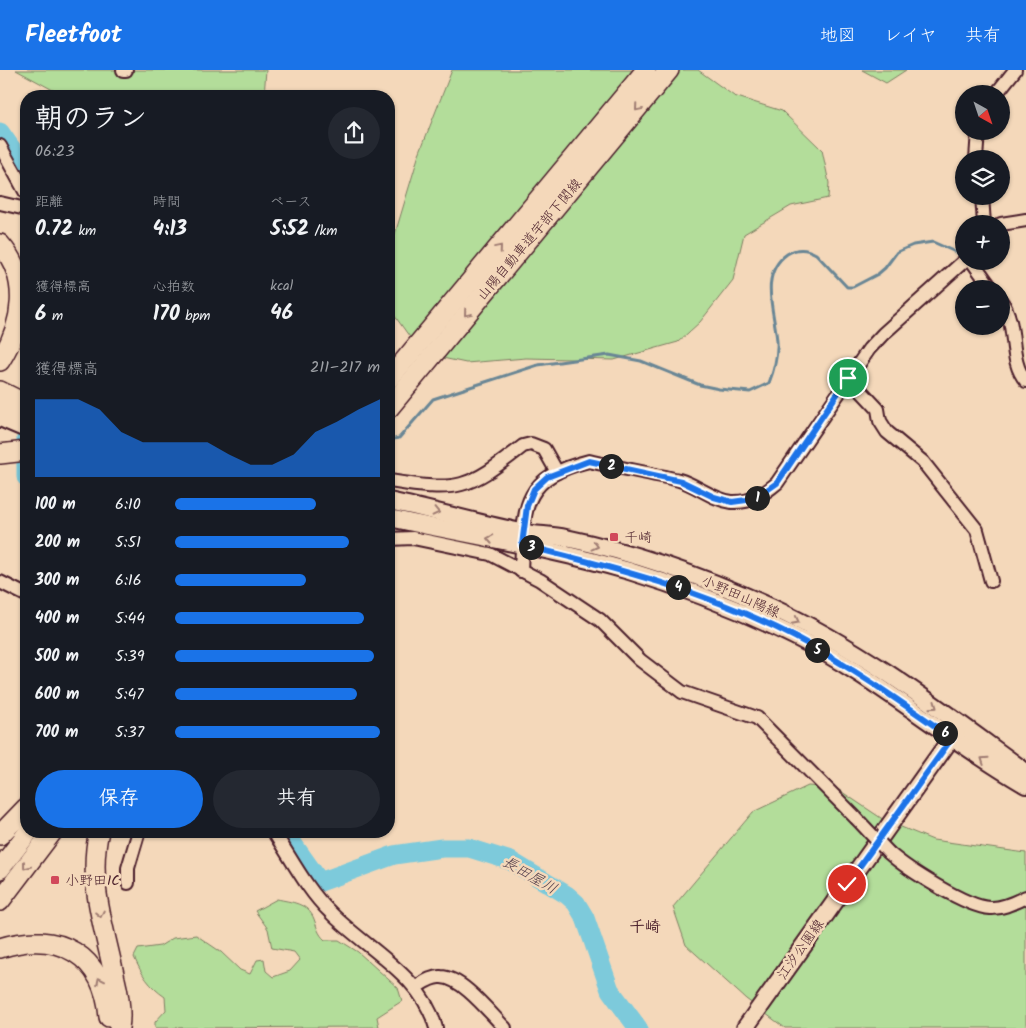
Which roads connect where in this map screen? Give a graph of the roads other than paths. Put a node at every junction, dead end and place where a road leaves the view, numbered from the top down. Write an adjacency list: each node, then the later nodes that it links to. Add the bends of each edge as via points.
1 (646, 70): 19 (highway, 山陽自動車道宇部下関線, one-way to 1)
2 (669, 70): 24 (highway, 山陽自動車道宇部下関線, one-way to 24)
3 (1015, 70): 4 (street)
4 (1003, 85)
5 (0, 146): 6 (street)
6 (20, 182)
7 (0, 203): 8 (street)
8 (20, 208)
9 (1026, 220): 10 (street)
10 (1010, 223)
11 (0, 244): 14 (highway, via 14,263)
12 (0, 261): 17 (highway, via 10,282 11,298)
13 (955, 269): 20 (street, via 883,334)
14 (20, 290)
15 (20, 308): 18 (highway, via 16,330)
16 (1010, 320): 21 (street, via 1017,363)
17 (0, 342)
18 (0, 362)
19 (395, 372)
20 (848, 378): 31 (street, via 777,483 754,499 732,502 681,481 589,461); 38 (street, via 878,409 880,421 887,432 923,462 977,530)
21 (1026, 380)
22 (0, 391): 23 (highway)
23 (20, 401)
24 (395, 401)
25 (0, 404): 26 (main road)
26 (20, 413)
27 (0, 418): 28 (main road)
28 (20, 426)
29 (20, 452): 30 (highway)
30 (0, 454)
31 (557, 472): 32 (street, via 544,449 531,444 462,486 432,487); 36 (street, via 540,482 530,496)
32 (395, 482)
33 (395, 503): 36 (main road, 小野田山陽線, one-way to 36)
34 (395, 519): 36 (main road, 小野田山陽線, one-way to 34)
35 (395, 539): 37 (street, via 413,538 490,554)
36 (523, 539): 37 (street); 41 (main road, 小野田山陽線, via 565,538 632,555 699,577 774,609 833,640 901,683)
37 (521, 570): 53 (street, bridge, via 600,620 640,660 682,692 757,718 889,853 941,887 981,908 1000,907)
38 (991, 581)
39 (0, 582): 40 (street)
40 (20, 592)
41 (957, 731): 42 (main road, 小野田山陽線); 43 (main road, 小野田山陽線, one-way to 41); 61 (main road, 江汐公園線)
42 (1026, 772)
43 (1026, 785)
44 (20, 814): 45 (highway)
45 (0, 835)
46 (24, 838): 51 (highway)
47 (48, 838): 54 (highway, one-way to 54)
48 (98, 838): 58 (highway, one-way to 58, via 94,860 96,890 118,992)
49 (137, 838): 52 (street, via 128,868)
50 (278, 838): 56 (street, via 329,911)
51 (0, 869)
52 (128, 883)
53 (1026, 897)
54 (0, 901)
55 (0, 948): 57 (highway, one-way to 55, via 108,998 96,973 79,954 50,942 28,941)
56 (416, 987): 59 (street, via 427,1003); 60 (street, via 440,976 452,980)
57 (108, 1028)
58 (119, 1028)
59 (436, 1028)
60 (505, 1028)
61 (744, 1028)

